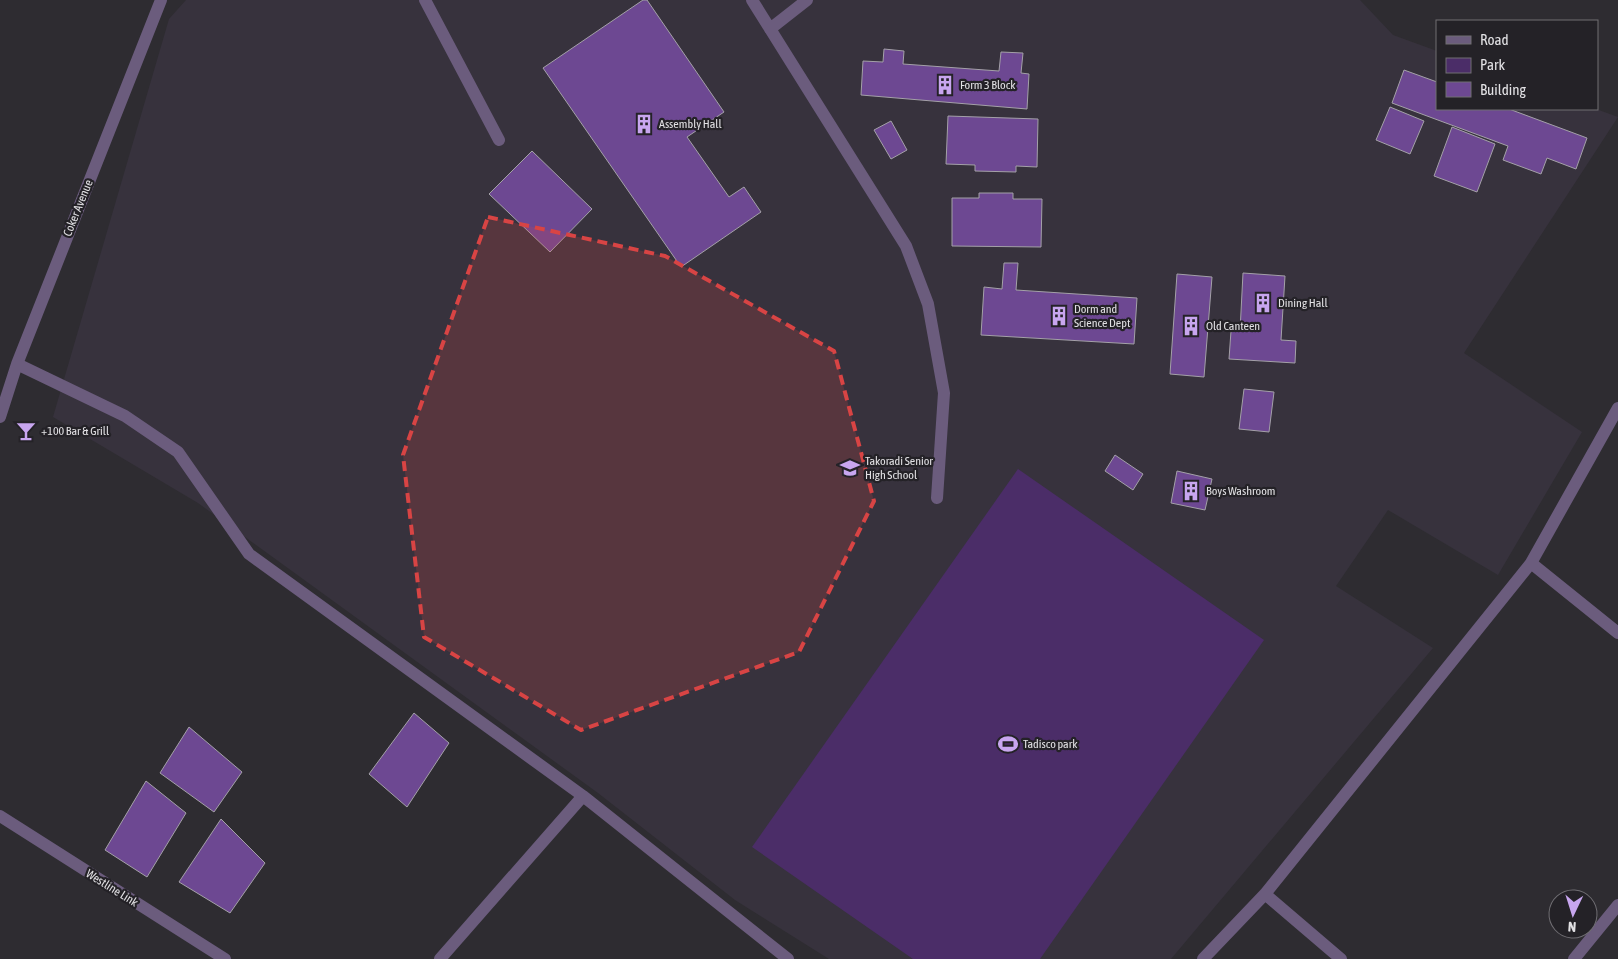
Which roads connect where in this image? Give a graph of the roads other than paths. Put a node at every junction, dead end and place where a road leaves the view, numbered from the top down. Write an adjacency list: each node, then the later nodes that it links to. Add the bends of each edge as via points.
1 (160, 0): 7 (street, Coker Avenue)
2 (425, 0): 6 (street)
3 (752, 0): 5 (street)
4 (807, 0): 5 (street)
5 (770, 28): 10 (street, via 906,246 928,304 944,393)
6 (500, 140)
7 (16, 364): 9 (street, Coker Avenue); 13 (street, via 125,416 178,452 249,554)
8 (1618, 408): 11 (street)
9 (0, 417)
10 (937, 498)
11 (1531, 563): 12 (street); 15 (street)
12 (1618, 633)
13 (582, 796): 18 (street); 19 (street)
14 (0, 816): 17 (street, Westline Link)
15 (1265, 894): 20 (street); 21 (street)
16 (1618, 905): 22 (street)
17 (224, 959)
18 (440, 959)
19 (788, 959)
20 (1203, 959)
21 (1340, 959)
22 (1574, 959)

